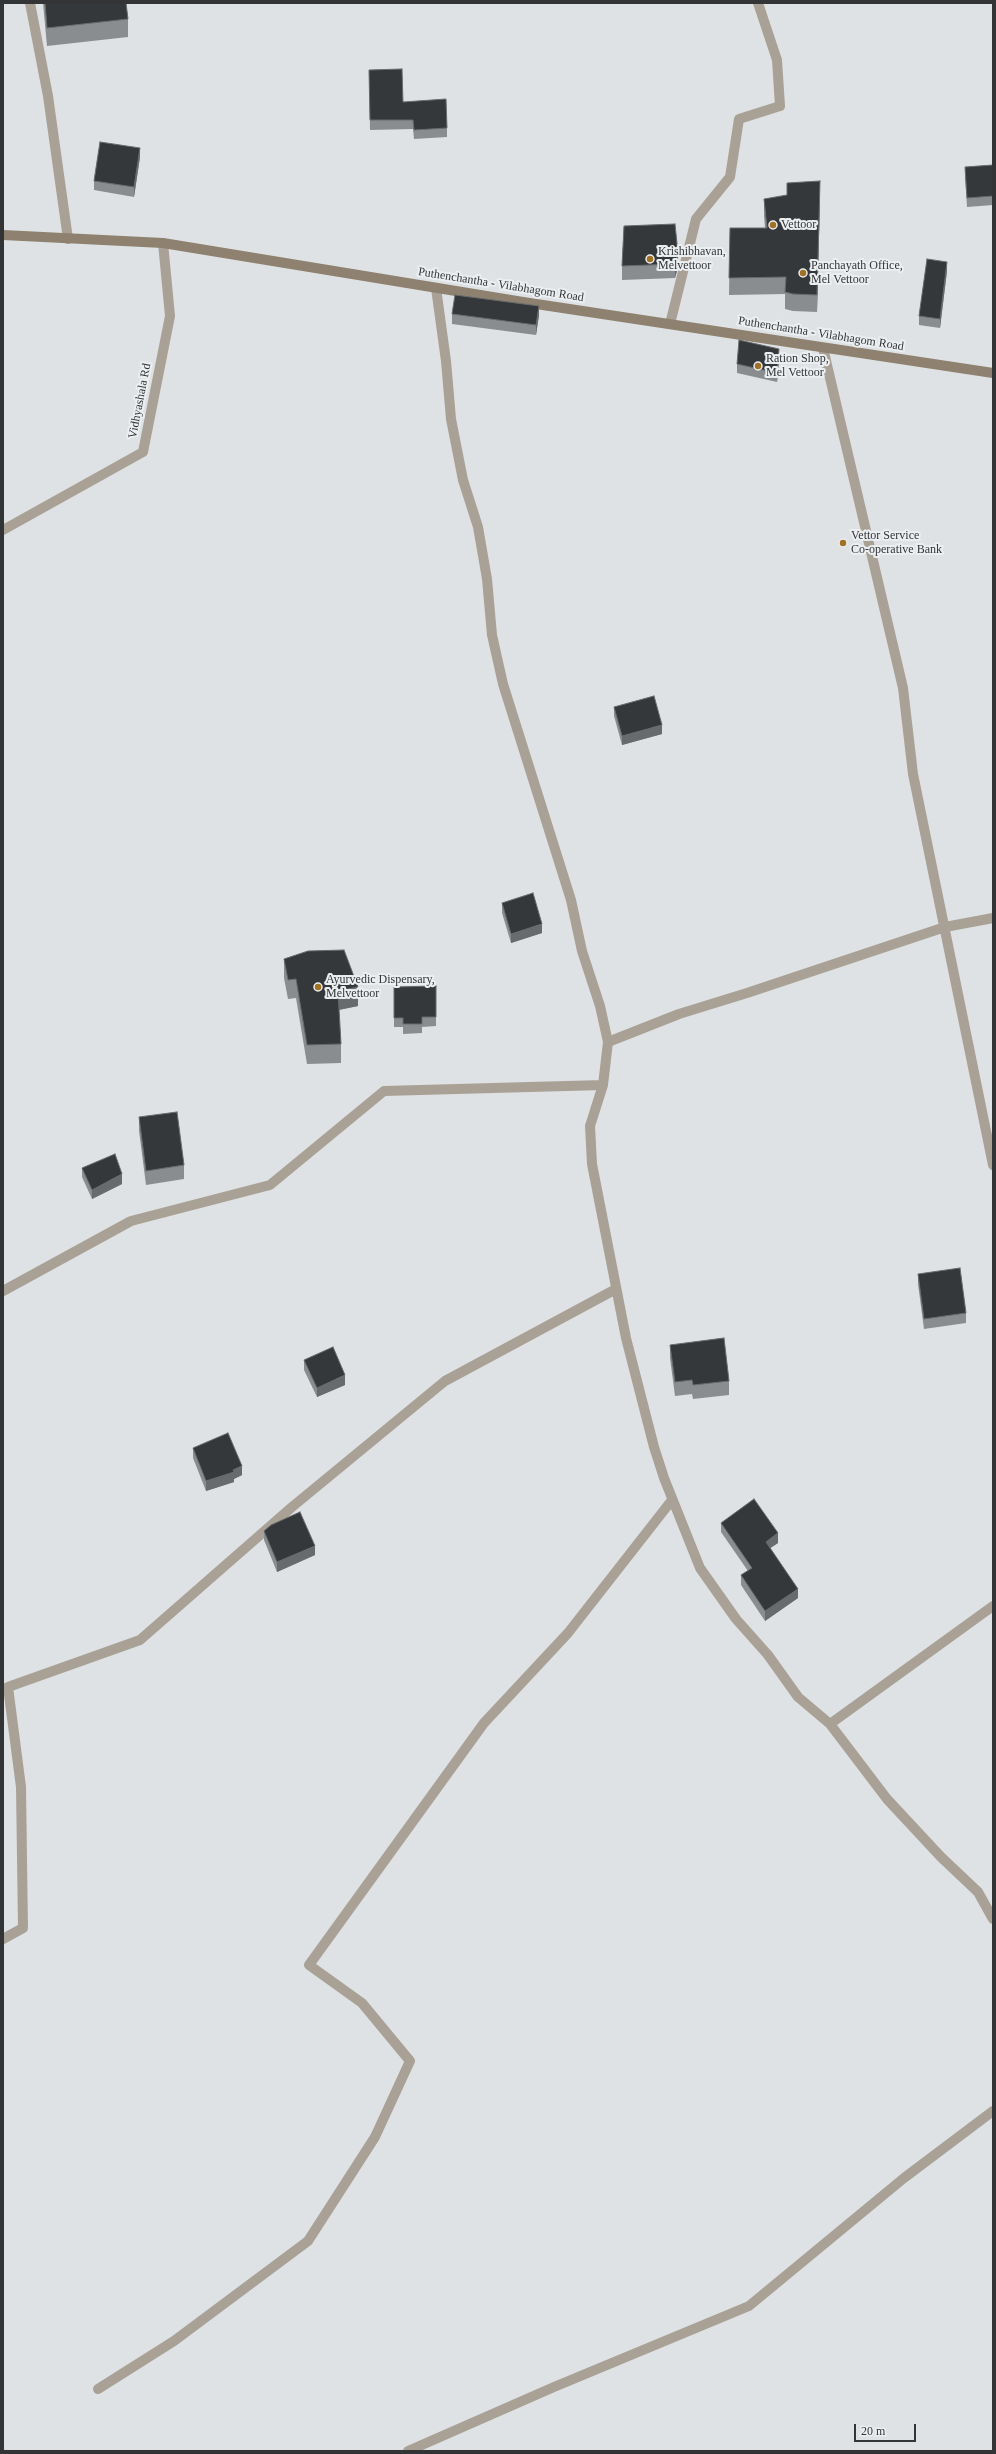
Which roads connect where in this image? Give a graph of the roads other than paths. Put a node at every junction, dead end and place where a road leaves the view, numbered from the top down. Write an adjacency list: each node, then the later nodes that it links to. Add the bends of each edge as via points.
1 (30, 3): 4 (street, via 48,96)
2 (758, 3): 7 (street, via 777,60 780,106 739,119 730,177 696,219)
3 (3, 235): 4 (main road, Puthenchantha - Vilabhagom Road)
4 (68, 239): 5 (main road, Puthenchantha - Vilabhagom Road)
5 (163, 243): 6 (main road, Puthenchantha - Vilabhagom Road); 10 (street, Vidhyashala Rd, via 170,316 143,452)
6 (436, 288): 7 (main road, Puthenchantha - Vilabhagom Road); 13 (street, via 451,419 463,480 478,527 487,578 492,635 503,684 572,900 582,951 600,1006)
7 (670, 324): 8 (main road, Puthenchantha - Vilabhagom Road)
8 (823, 348): 9 (main road, Puthenchantha - Vilabhagom Road); 12 (street, via 904,688 913,774)
9 (993, 373)
10 (3, 530)
11 (993, 918): 12 (street)
12 (945, 927): 13 (street, via 679,1014); 15 (street)
13 (608, 1042): 14 (street)
14 (603, 1085): 16 (street, via 590,1126 591,1149); 17 (street, via 384,1091 270,1185 131,1221)
15 (993, 1165)
16 (616, 1290): 18 (street, via 644,1410); 22 (street, via 445,1381 292,1507 140,1640 8,1687 21,1787 23,1928)
17 (3, 1291)
18 (672, 1500): 20 (street, via 700,1568 798,1697); 24 (street, via 568,1632 484,1723 309,1965 362,2003 410,2061 375,2137 308,2241 174,2341)
19 (993, 1606): 20 (street)
20 (830, 1724): 21 (street, via 887,1800 978,1892)
21 (993, 1919)
22 (3, 1939)
23 (993, 2111): 25 (street, via 904,2178 749,2306)
24 (98, 2389)
25 (408, 2451)

